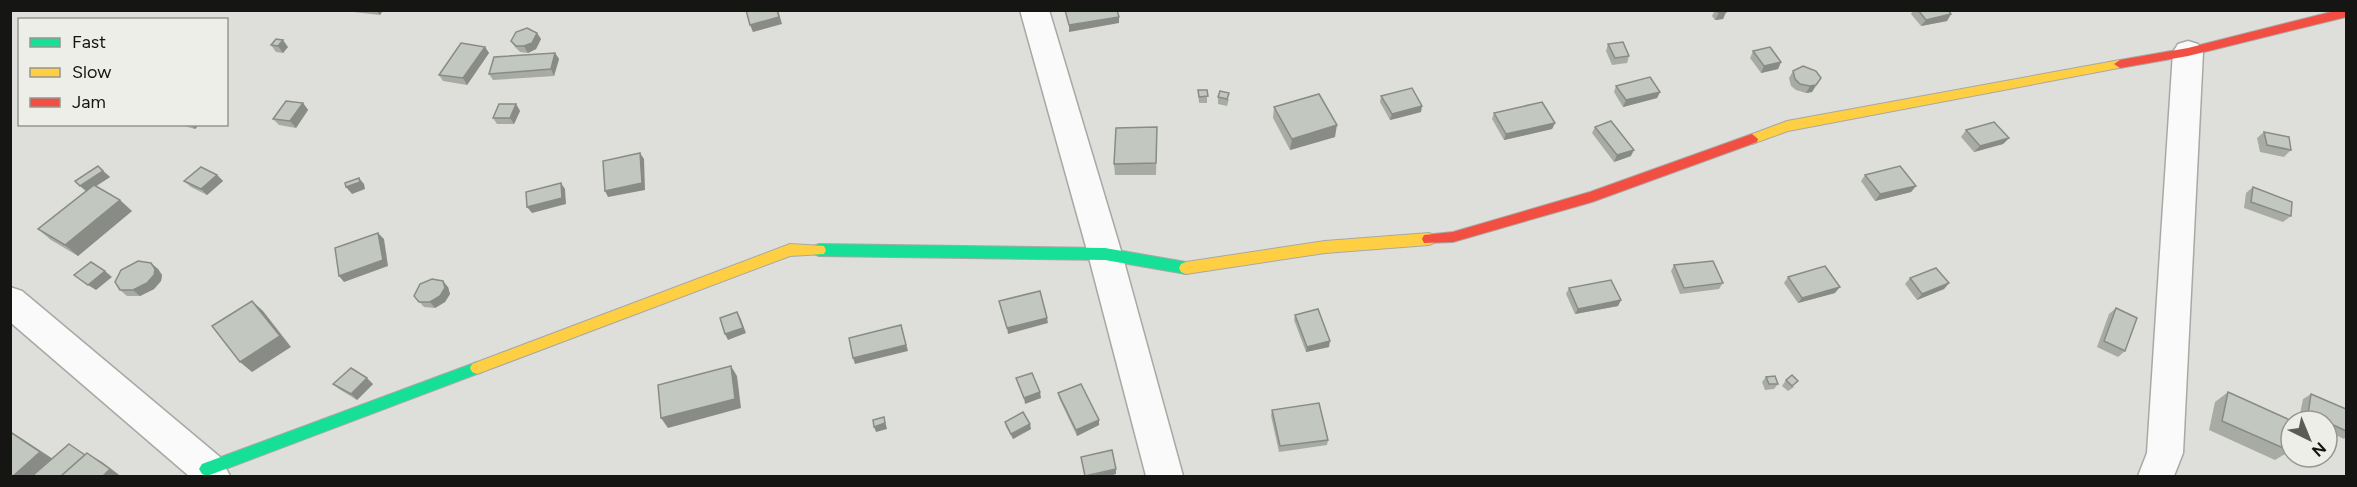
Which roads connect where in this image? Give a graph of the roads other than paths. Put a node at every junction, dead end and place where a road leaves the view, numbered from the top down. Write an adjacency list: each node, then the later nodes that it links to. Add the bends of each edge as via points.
1 (1034, 10): 4 (street)
2 (2327, 14): 3 (street)
3 (2188, 52): 4 (street, via 1787,126 1592,197 1453,237 1325,247 1188,268); 8 (street, via 2165,453)
4 (1105, 254): 6 (street, via 790,250); 7 (street)
5 (10, 301): 6 (street)
6 (210, 473)
7 (1165, 477)
8 (2156, 477)

